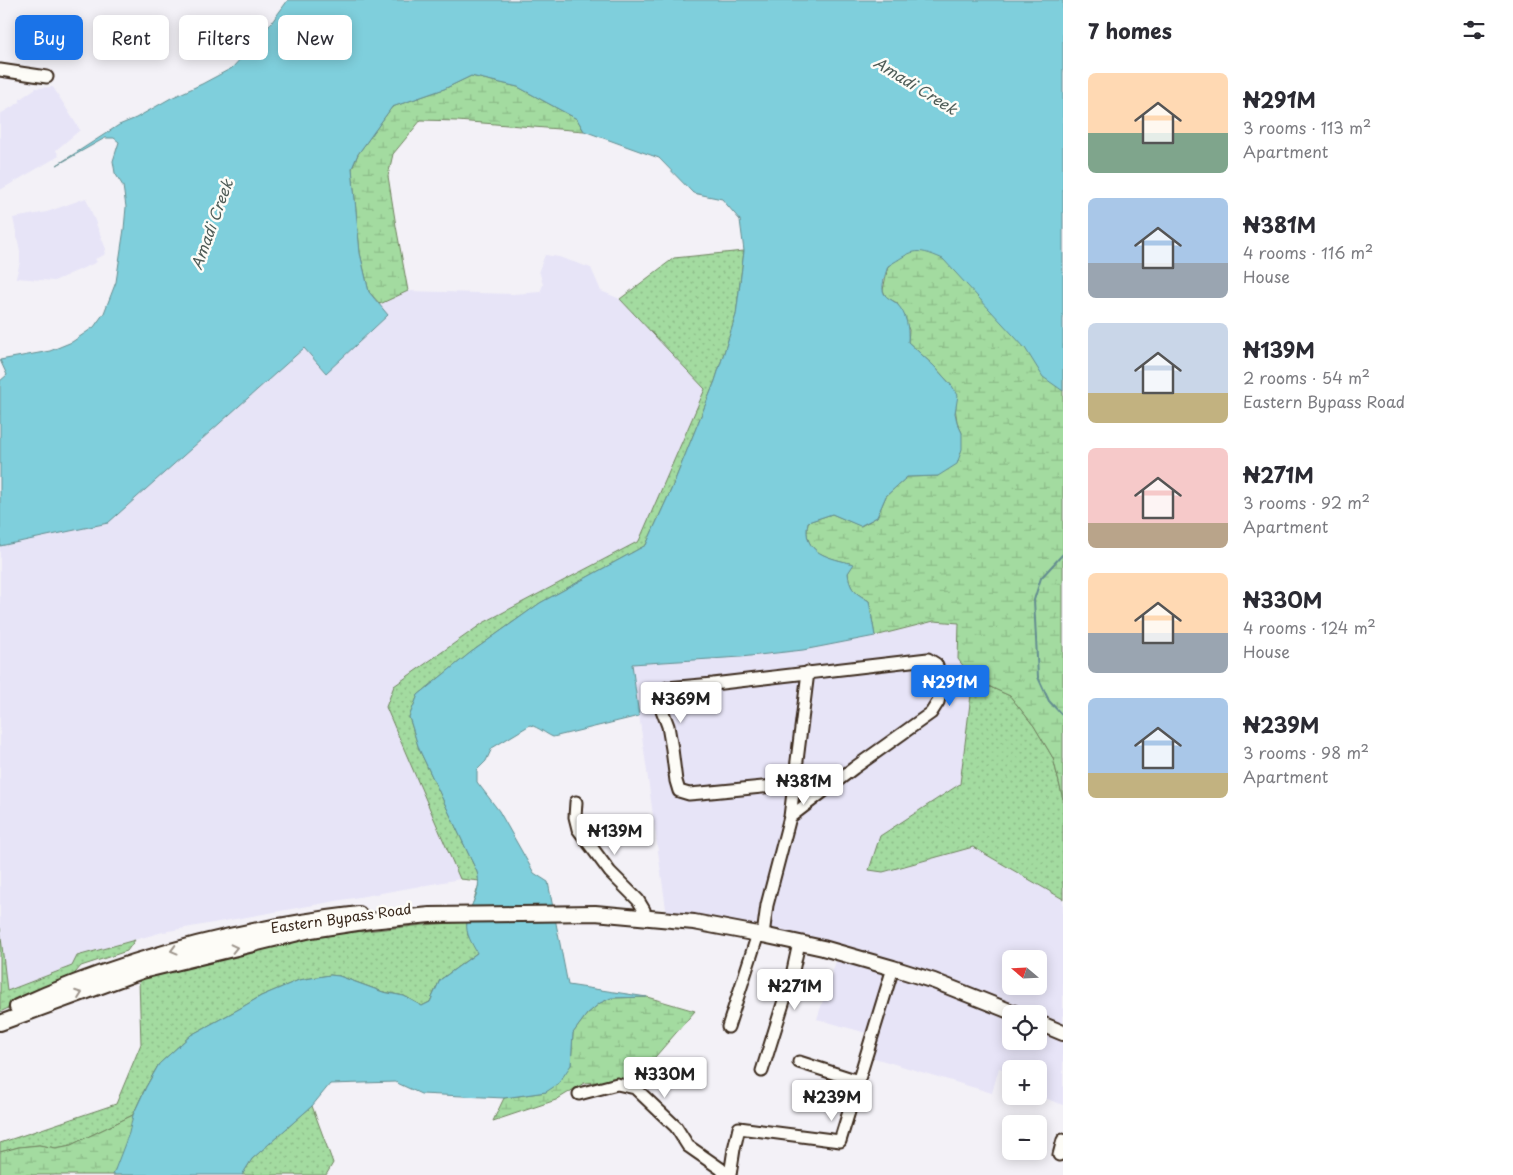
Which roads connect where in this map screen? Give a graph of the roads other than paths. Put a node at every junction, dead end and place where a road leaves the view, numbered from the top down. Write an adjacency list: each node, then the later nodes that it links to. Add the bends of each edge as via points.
1 (0, 70): 2 (street)
2 (47, 77)
3 (808, 672): 4 (street); 4 (street, via 667,688 661,696 679,791 689,794); 6 (street, via 928,659 936,664 940,673 941,690 931,714)
4 (794, 784): 6 (street)
5 (576, 802): 9 (street, via 578,829)
6 (790, 817): 11 (street)
7 (594, 908): 8 (main road, Eastern Bypass Road); 9 (main road, Eastern Bypass Road, via 619,906); 10 (main road, Eastern Bypass Road)
8 (430, 910): 15 (main road, Eastern Bypass Road, one-way to 15, via 307,920 207,942 88,978); 16 (main road, Eastern Bypass Road, one-way to 8, via 162,965 311,930)
9 (644, 910): 10 (main road, Eastern Bypass Road)
10 (694, 922): 11 (main road, Eastern Bypass Road)
11 (761, 935): 12 (main road, Eastern Bypass Road); 18 (street)
12 (799, 943): 13 (main road, Eastern Bypass Road); 21 (street)
13 (893, 968): 14 (main road, Eastern Bypass Road); 22 (street)
14 (1002, 1008)
15 (0, 1014)
16 (0, 1022)
17 (1047, 1026): 19 (main road)
18 (728, 1027)
19 (1063, 1033)
20 (799, 1062): 22 (street)
21 (762, 1071)
22 (858, 1081): 27 (street, via 840,1141 739,1128)
23 (579, 1094): 26 (street, via 617,1084 635,1088 676,1127 688,1146)
24 (1063, 1140): 25 (street)
25 (1059, 1155)
26 (725, 1175)
27 (730, 1175)

